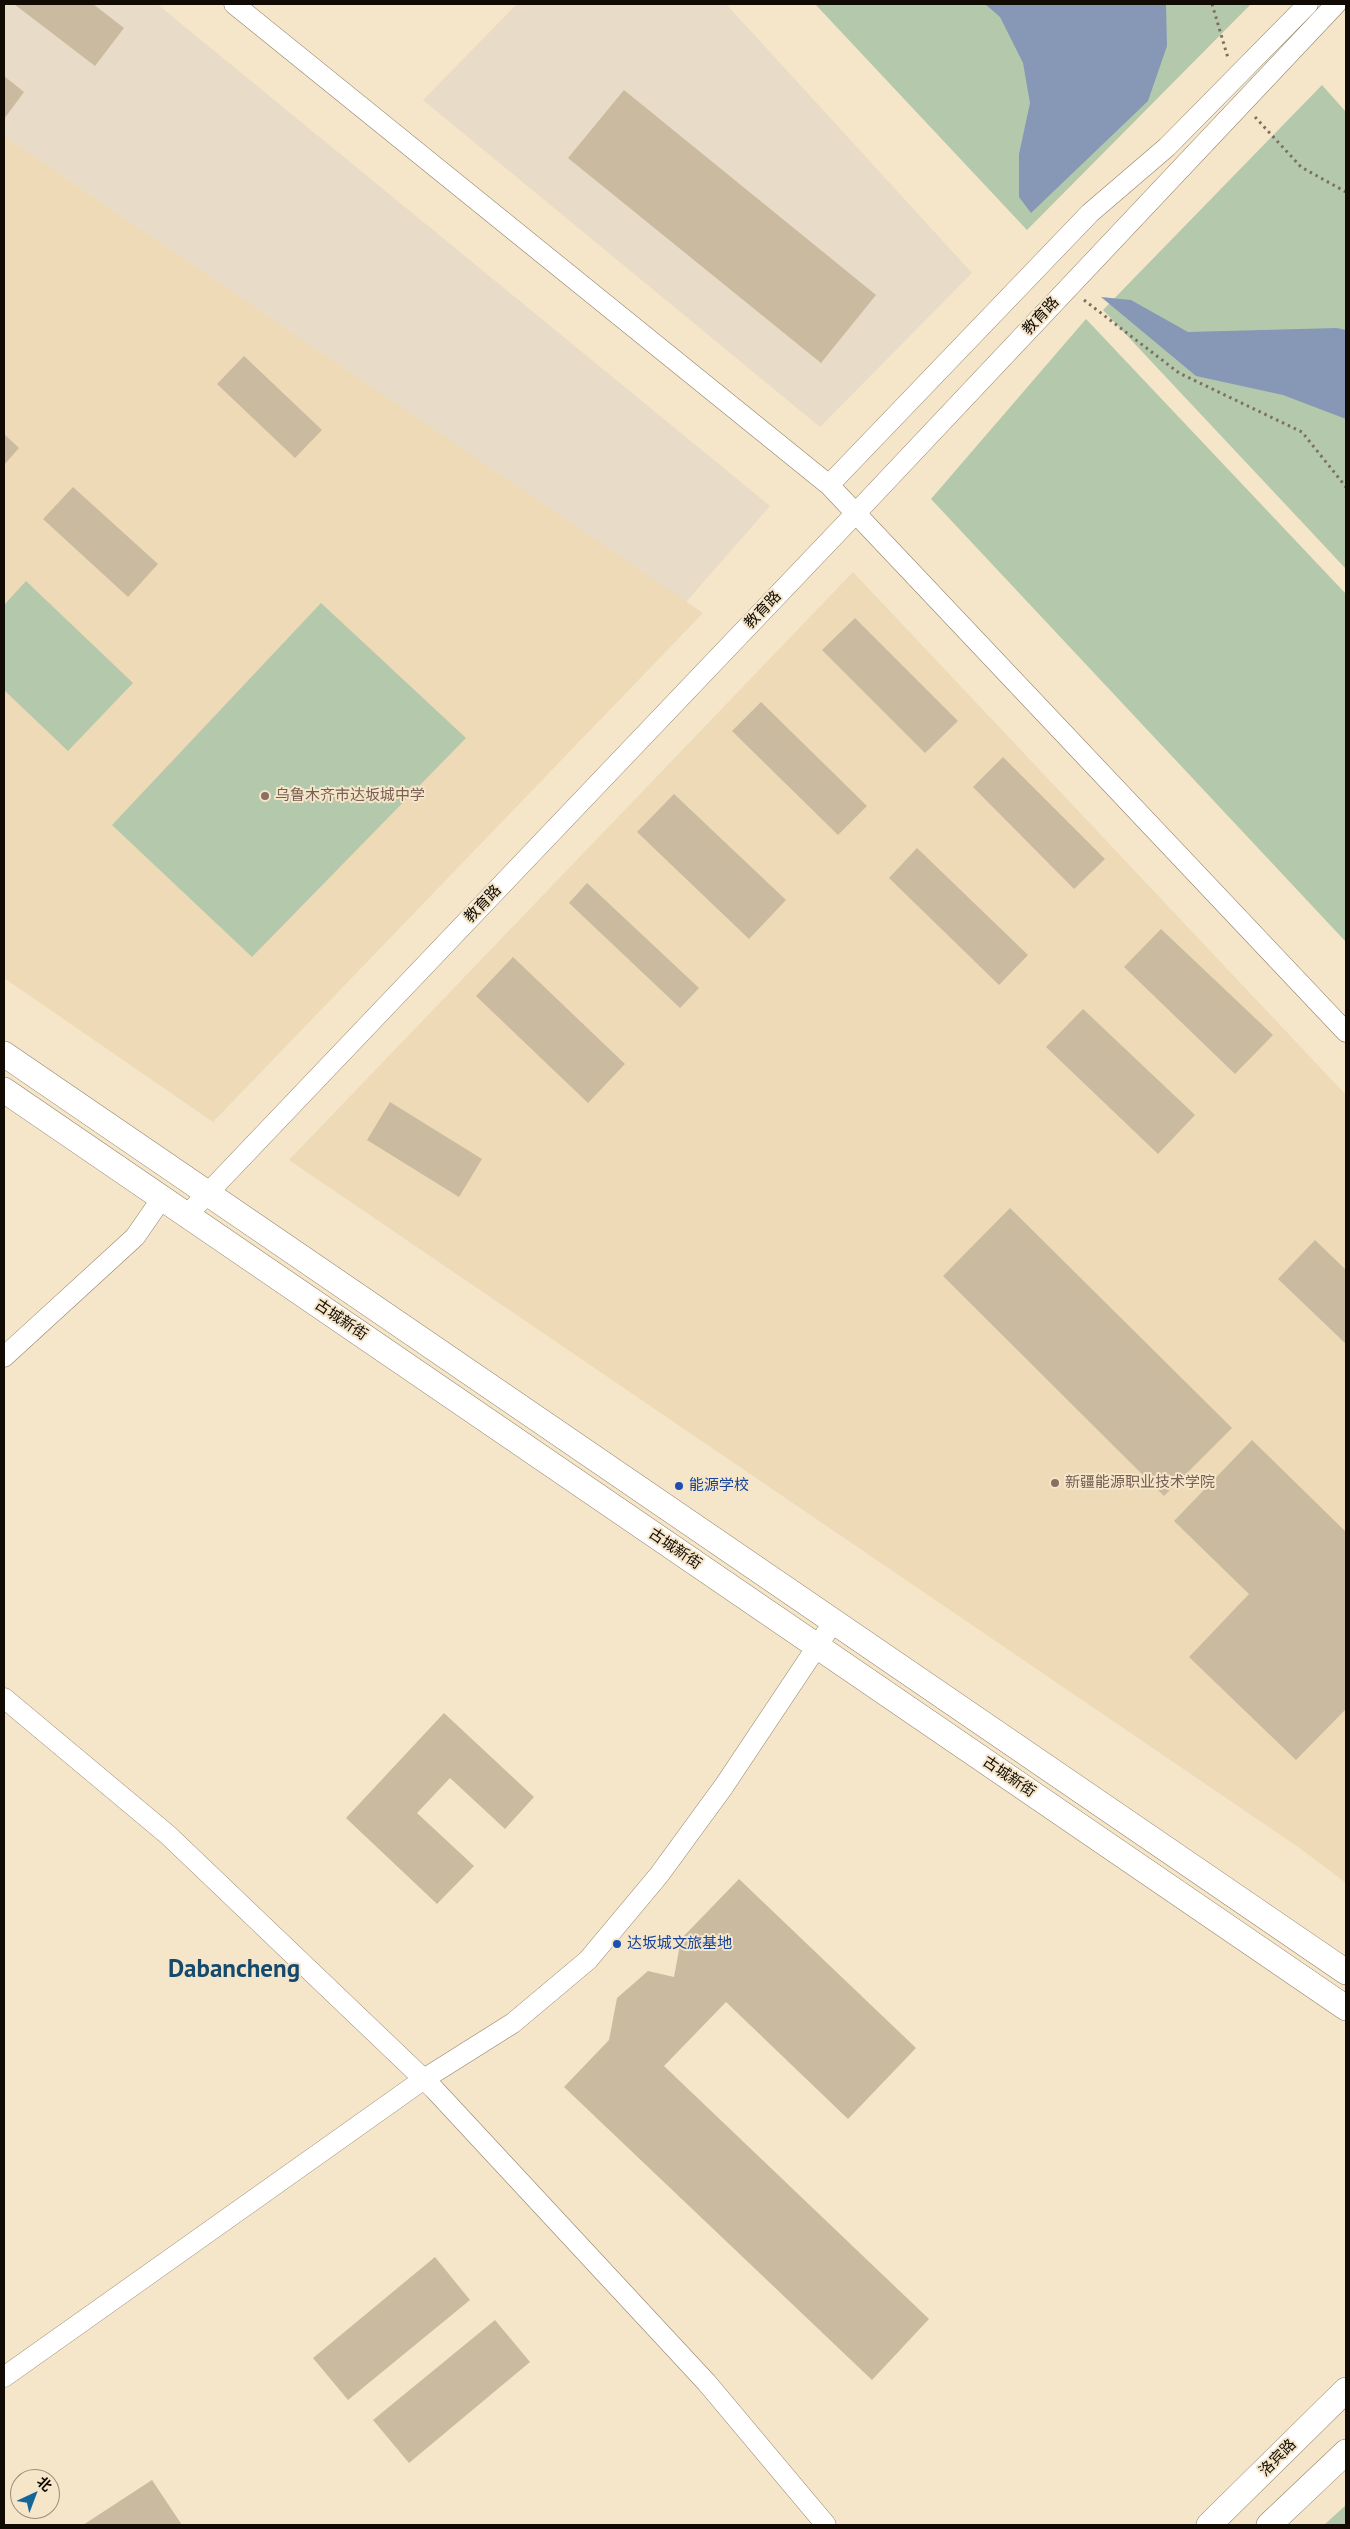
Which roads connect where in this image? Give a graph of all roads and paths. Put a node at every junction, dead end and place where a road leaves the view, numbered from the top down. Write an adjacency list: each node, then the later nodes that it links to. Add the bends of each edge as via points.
1 (234, 4): 5 (street)
2 (1308, 4): 5 (street, via 1167,147 1090,213)
3 (1336, 4): 4 (street, 教育路)
4 (1067, 288): 6 (path, via 1180,373 1302,432); 7 (street, 教育路)
5 (829, 485): 7 (street)
6 (1346, 487)
7 (856, 513): 8 (street); 11 (street, 教育路)
8 (1346, 1032)
9 (4, 1054): 11 (main road, 古城新街)
10 (4, 1090): 12 (main road, 古城新街)
11 (207, 1193): 13 (street, 教育路); 15 (main road, 古城新街)
12 (162, 1198): 13 (main road, 古城新街); 14 (street, via 134,1237)
13 (186, 1215): 16 (main road, 古城新街)
14 (4, 1357)
15 (834, 1621): 16 (street); 18 (main road, 古城新街)
16 (817, 1646): 19 (main road, 古城新街); 20 (street, via 724,1786 670,1860 588,1960 513,2023)
17 (4, 1698): 20 (street, via 168,1835)
18 (1346, 1972)
19 (1346, 2008)
20 (424, 2079): 21 (street); 24 (street, via 707,2383)
21 (4, 2377)
22 (1346, 2390): 25 (main road, 洛宾路)
23 (1346, 2452): 26 (main road)
24 (826, 2525)
25 (1209, 2525)
26 (1269, 2525)

